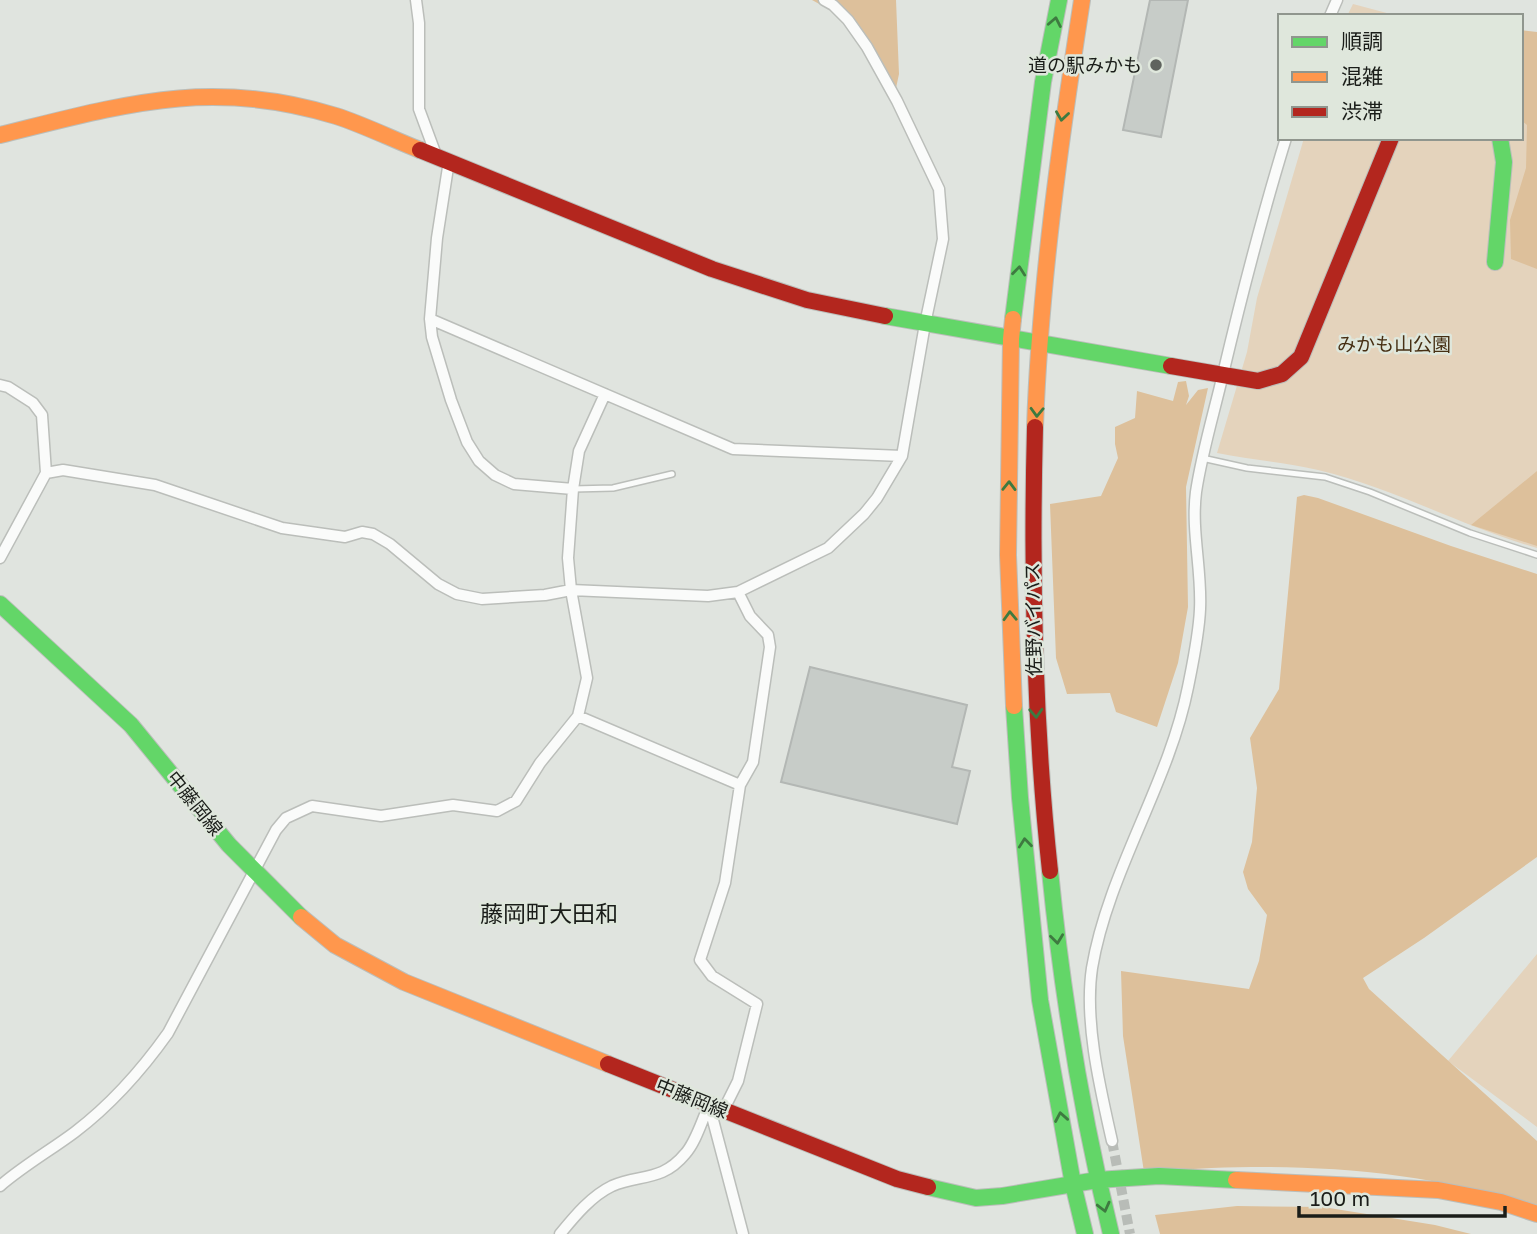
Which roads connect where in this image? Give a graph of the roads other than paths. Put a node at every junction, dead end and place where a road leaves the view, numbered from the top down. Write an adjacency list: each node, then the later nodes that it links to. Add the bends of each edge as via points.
1 (416, 0): 9 (street, via 419,109)
2 (824, 0): 12 (street, via 848,20 867,47 939,189 943,239)
3 (1059, 0): 13 (main road, 佐野バイパス, one-way to 3, via 1043,82)
4 (1082, 0): 14 (main road, 佐野バイパス, one-way to 14, via 1056,156)
5 (0, 135): 9 (main road, via 169,98 245,98 338,117)
6 (1285, 140): 15 (street, via 1244,282)
7 (1390, 140): 15 (main road, via 1301,357 1270,380)
8 (1500, 140): 10 (main road, via 1504,162)
9 (442, 158): 11 (street); 12 (main road, via 762,286)
10 (1495, 262)
11 (430, 319): 17 (street); 22 (street, via 451,400 479,461 514,484)
12 (925, 324): 13 (main road); 18 (street)
13 (1011, 339): 14 (main road); 34 (main road, 佐野バイパス, one-way to 13, via 1040,1000 1020,798 1008,555)
14 (1039, 344): 15 (main road); 33 (main road, 佐野バイパス, one-way to 33, via 1032,555 1041,798 1062,980)
15 (1223, 376): 19 (street)
16 (0, 385): 20 (street, via 33,402 42,415)
17 (605, 394): 18 (street, via 733,449); 22 (street, via 579,451)
18 (902, 456): 26 (street, via 877,498 828,548)
19 (1202, 458): 23 (lane, via 1325,477); 32 (street, via 1195,551 1200,608 1188,689 1171,747 1103,923 1093,967 1090,997 1097,1071)
20 (46, 473): 24 (street); 25 (street, via 63,470 155,485 282,528 345,537 373,534 457,594 514,598)
21 (672, 474): 22 (lane, via 612,488)
22 (573, 489): 25 (street, via 568,558)
23 (1537, 555)
24 (0, 558)
25 (571, 590): 26 (street, via 708,596); 28 (street, via 587,678)
26 (738, 592): 29 (street, via 750,616 768,635 770,647 753,762)
27 (0, 604): 30 (main road, 中藤岡線, via 131,726)
28 (578, 716): 29 (street); 30 (street, via 516,801 497,811 453,805 381,816 312,806 286,818)
29 (740, 785): 31 (street, via 725,883 700,960 712,976 757,1004 738,1081)
30 (254, 871): 31 (main road, 中藤岡線, via 302,918 365,962); 35 (street, via 168,1033 137,1076 107,1106)
31 (716, 1108): 34 (main road, 中藤岡線, via 897,1179 958,1195 1002,1196); 37 (street, via 686,1154 664,1172 613,1185 594,1197); 38 (street)
32 (1112, 1140)
33 (1097, 1180): 34 (main road, 中藤岡線); 36 (main road, 中藤岡線, via 1159,1176 1438,1190); 40 (main road, 佐野バイパス, one-way to 40)
34 (1073, 1184): 39 (main road, 佐野バイパス)
35 (0, 1186)
36 (1537, 1214)
37 (560, 1234)
38 (743, 1234)
39 (1085, 1234)
40 (1111, 1234)

